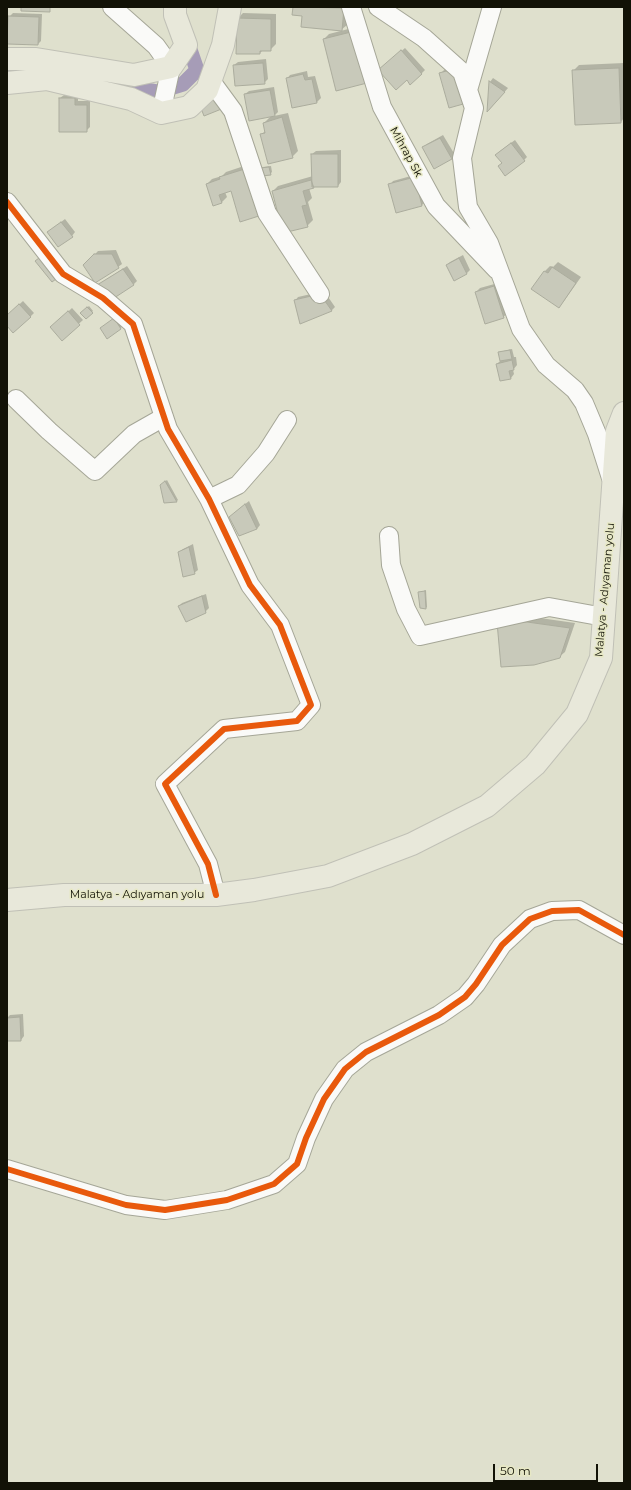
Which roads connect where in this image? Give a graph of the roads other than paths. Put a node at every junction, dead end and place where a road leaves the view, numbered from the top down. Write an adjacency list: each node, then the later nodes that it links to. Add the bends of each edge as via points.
1 (112, 7): 8 (street, via 156,46)
2 (175, 7): 8 (main road, via 175,15 186,44)
3 (230, 7): 9 (main road, via 223,45)
4 (351, 7): 14 (street, Mihrap Sk, via 382,107 436,206)
5 (378, 7): 11 (street, via 424,38 462,72)
6 (492, 7): 11 (street)
7 (7, 59): 8 (main road, via 36,59 134,75)
8 (171, 68): 12 (street)
9 (211, 81): 12 (main road, via 207,90 189,107); 15 (street, via 233,111 267,213)
10 (7, 83): 12 (main road, via 47,79 131,100)
11 (468, 90): 14 (street, via 474,108 462,158 468,207 489,243)
12 (161, 113)
13 (7, 202): 18 (street, via 64,274 103,298 133,324)
14 (501, 274): 20 (street, via 521,329 546,365 575,390 584,403)
15 (320, 294)
16 (16, 399): 18 (street, via 95,471 134,434)
17 (624, 413): 20 (main road, Malatya - Adıyaman yolu, via 617,431)
18 (164, 417): 21 (street, via 168,429)
19 (287, 420): 21 (street, via 266,453 238,484)
20 (617, 481): 23 (main road, Malatya - Adıyaman yolu)
21 (209, 498): 24 (street, via 250,585 280,625 311,705 297,721 224,729 165,784 208,864)
22 (389, 536): 23 (street, via 391,565 406,609 420,636 549,607)
23 (604, 618): 24 (main road, Malatya - Adıyaman yolu, via 601,658 577,714 535,765 488,806 412,844 328,876)
24 (216, 895): 25 (main road, Malatya - Adıyaman yolu, via 64,895)
25 (7, 900)
26 (624, 935): 27 (street, via 579,910 552,911 530,919 502,945 465,997 439,1015 366,1052 345,1069 324,1099 297,1164 274,1184 227,1200 165,1210 126,1205)
27 (7, 1169)

